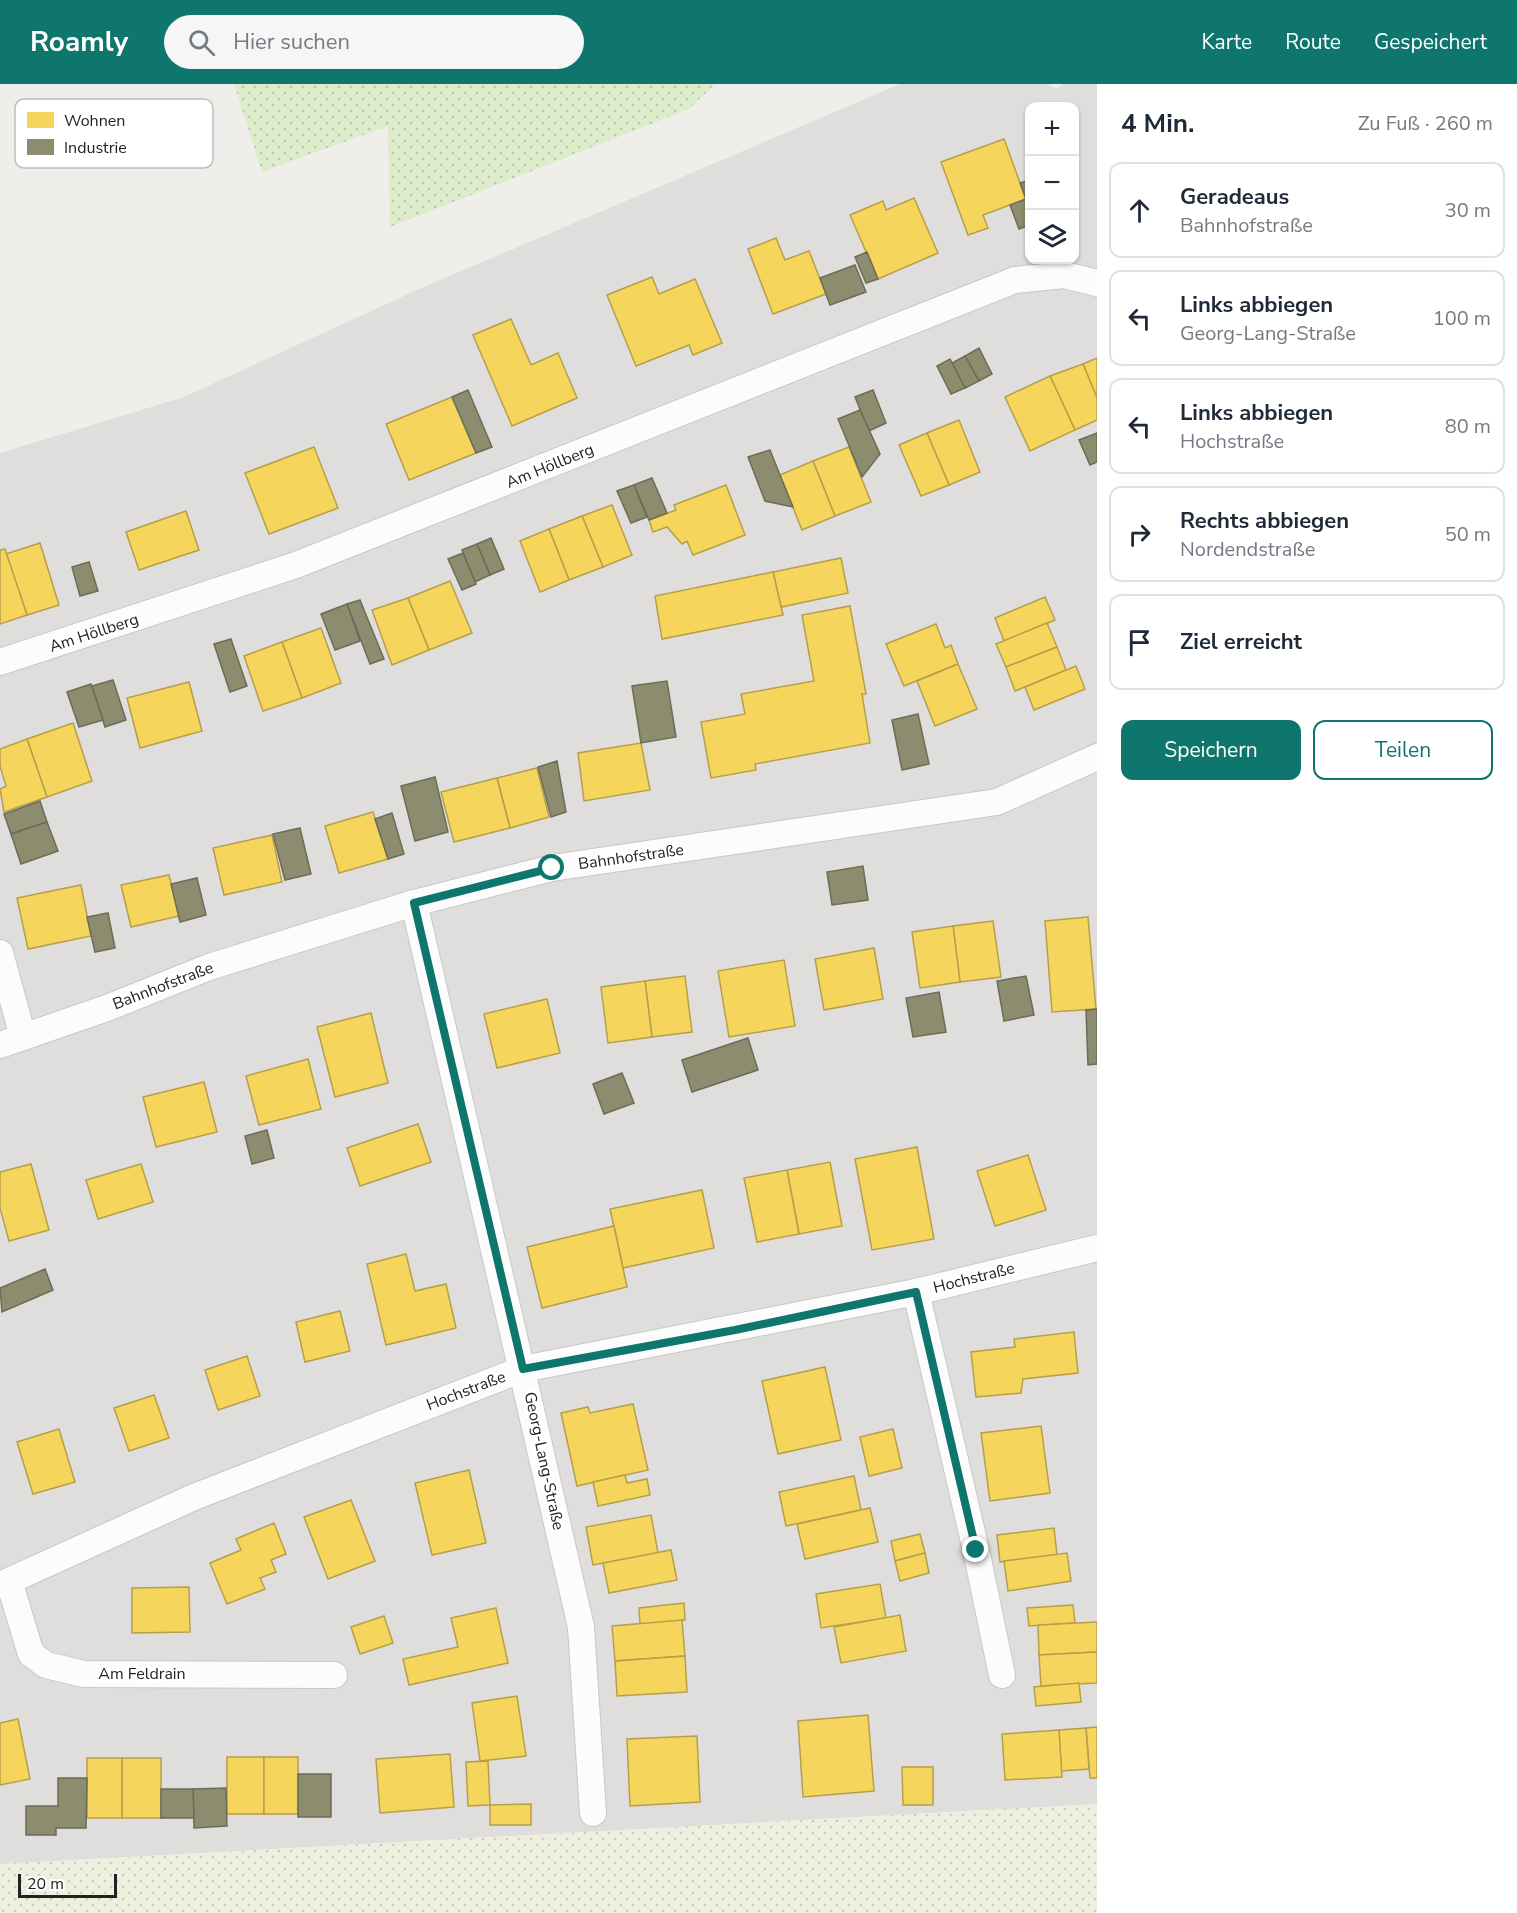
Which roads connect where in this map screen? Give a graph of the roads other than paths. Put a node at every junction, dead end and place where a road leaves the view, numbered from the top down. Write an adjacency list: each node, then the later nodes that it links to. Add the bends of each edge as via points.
1 (1097, 282): 2 (street, Am Höllberg, via 1064,275 1015,280 296,565)
2 (0, 662)
3 (1097, 757): 4 (street, Bahnhofstraße, via 997,802 552,868)
4 (414, 903): 6 (street, Bahnhofstraße, via 209,967); 9 (street, Georg-Lang-Straße)
5 (0, 953): 6 (street)
6 (11, 1041)
7 (1097, 1248): 8 (street, Hochstraße)
8 (916, 1292): 9 (street, Hochstraße); 12 (street)
9 (523, 1369): 10 (street, Hochstraße, via 194,1497); 13 (street, Georg-Lang-Straße, via 581,1628)
10 (4, 1583): 11 (street, Am Feldrain, via 32,1654 46,1665 84,1674)
11 (334, 1675)
12 (1002, 1675)
13 (593, 1813)

